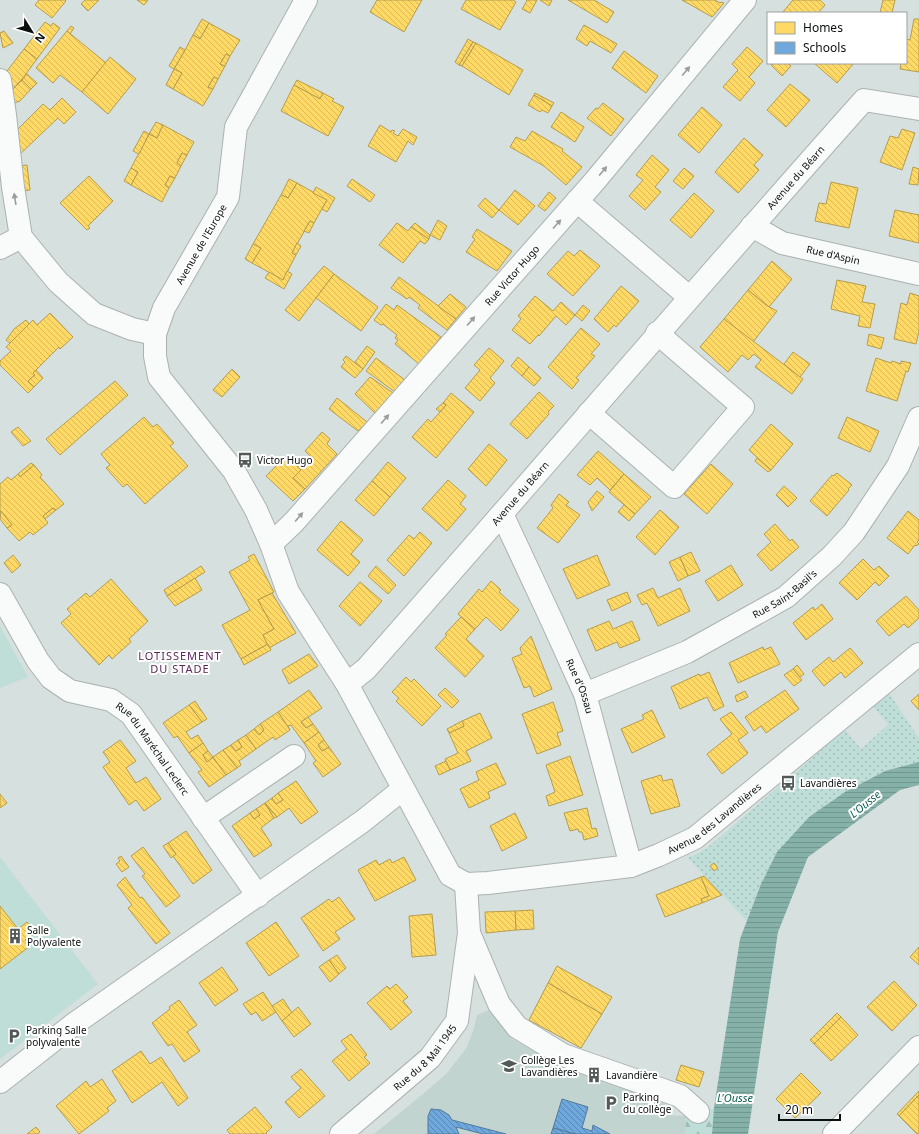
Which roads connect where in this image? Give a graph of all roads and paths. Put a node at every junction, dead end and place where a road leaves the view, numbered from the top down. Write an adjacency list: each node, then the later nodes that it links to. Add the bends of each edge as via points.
1 (306, 0): 12 (street, Avenue de l'Europe, via 236,127 228,197 164,308)
2 (745, 0): 5 (street, Rue Victor Hugo, one-way to 2)
3 (0, 80): 7 (street, one-way to 3)
4 (919, 109): 6 (street, Avenue du Béarn, via 864,100)
5 (577, 201): 10 (street); 16 (street, Rue Victor Hugo, one-way to 5, via 294,522)
6 (752, 226): 9 (street, Rue d'Aspin, via 782,243); 10 (street, Avenue du Béarn)
7 (21, 237): 8 (street); 12 (street, via 58,282 94,314 132,329)
8 (0, 248)
9 (919, 274)
10 (689, 297): 11 (street, Avenue du Béarn)
11 (657, 333): 13 (street, Avenue du Béarn); 13 (street, via 743,407 738,413 674,487)
12 (155, 334): 16 (street, Avenue de l'Europe, via 159,378 234,471)
13 (589, 413): 15 (street, Avenue du Béarn)
14 (919, 418): 20 (street, Rue Saint-Basil's, via 898,466 854,532 832,556 786,597 687,652)
15 (502, 514): 19 (street, Avenue du Béarn, via 366,669); 20 (street, Rue d'Ossau)
16 (271, 544): 19 (street, Avenue de l'Europe, via 288,592)
17 (0, 594): 23 (street, Rue du Maréchal Leclerc, via 38,661 51,678 70,691 111,700 131,714)
18 (919, 654): 24 (street, Avenue des Lavandières, via 695,838 659,856)
19 (347, 684): 22 (street, Avenue de l'Europe)
20 (585, 694): 24 (street, Rue d'Ossau)
21 (294, 756): 23 (street)
22 (403, 789): 25 (street, Avenue de l'Europe, via 450,875); 26 (street)
23 (203, 818): 26 (street, Rue du Maréchal Leclerc)
24 (631, 866): 25 (street, Avenue des Lavandières)
25 (466, 884): 27 (street, Rue du 8 Mai 1945)
26 (258, 896): 29 (street, via 74,1024)
27 (469, 934): 30 (street, via 499,1004 517,1027 563,1055 680,1096); 31 (street, Rue du 8 Mai 1945, via 457,1021 430,1058)
28 (919, 1047): 32 (street)
29 (0, 1082)
30 (698, 1112)
31 (348, 1131)
32 (834, 1134)

